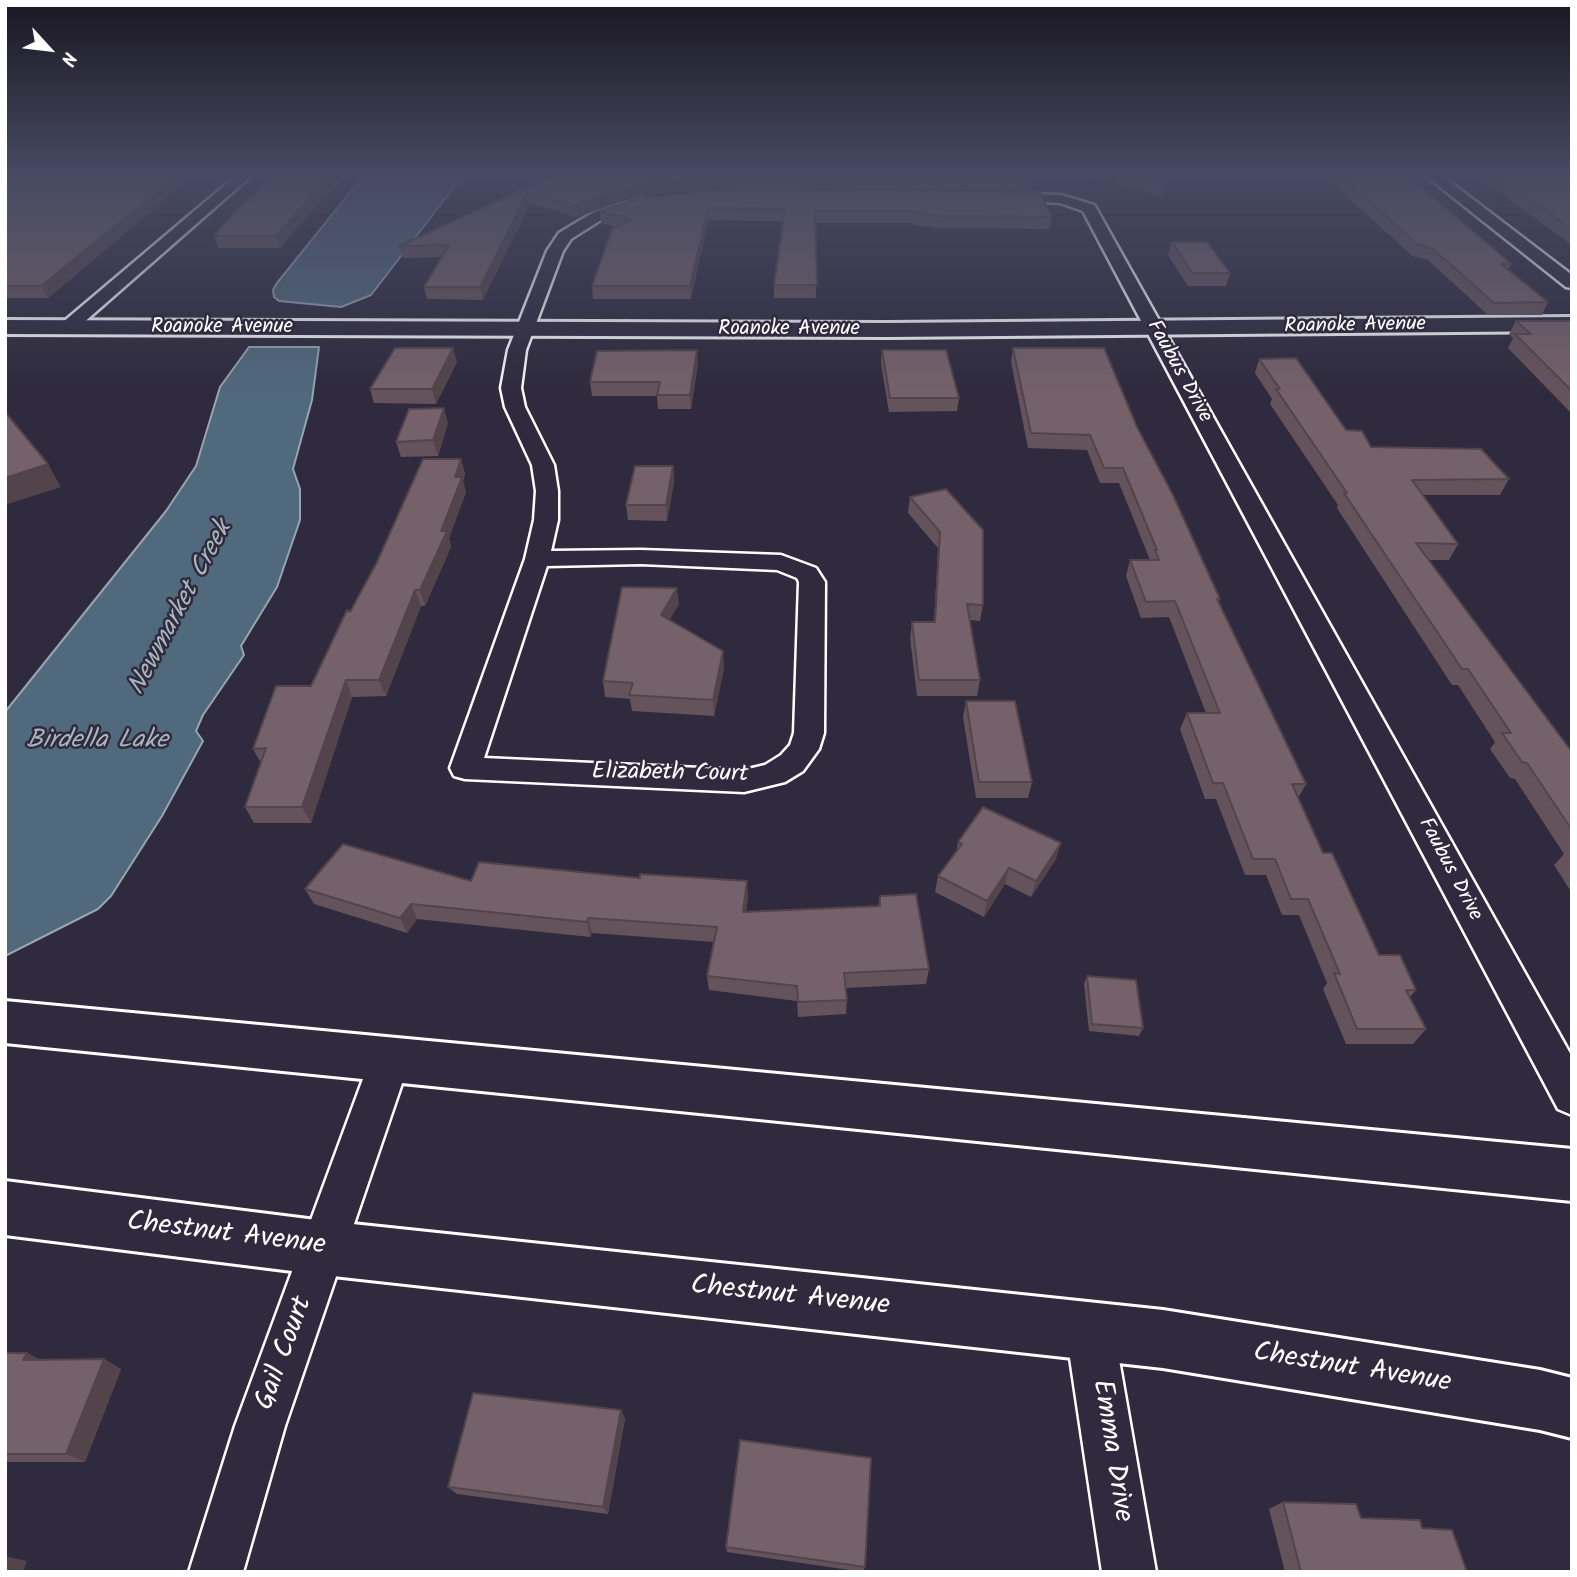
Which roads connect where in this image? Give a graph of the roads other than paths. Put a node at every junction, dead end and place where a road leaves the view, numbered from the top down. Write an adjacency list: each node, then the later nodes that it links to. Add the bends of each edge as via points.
1 (159, 249): 8 (street)
2 (557, 249): 10 (street)
3 (1111, 249): 9 (street, Faubus Drive)
4 (1527, 249): 5 (street)
5 (1572, 283)
6 (1572, 324): 9 (street, Roanoke Avenue)
7 (5, 327): 8 (street, Roanoke Avenue)
8 (68, 327): 10 (street, Roanoke Avenue)
9 (1154, 329): 10 (street, Roanoke Avenue); 14 (street, Faubus Drive)
10 (525, 330): 11 (street, Elizabeth Court, via 511,388 515,407 543,466 547,491)
11 (537, 559): 11 (street, Elizabeth Court, via 464,768 744,781 774,774 804,749 809,733 812,582 807,573 781,563 641,557)
12 (5, 1022): 13 (street)
13 (390, 1060): 15 (street); 17 (street, Gail Court)
14 (1572, 1096)
15 (1572, 1175)
16 (5, 1208): 17 (street, Chestnut Avenue)
17 (324, 1248): 18 (street, Chestnut Avenue); 20 (street, Gail Court, via 260,1426)
18 (1090, 1331): 19 (street, Chestnut Avenue, via 1176,1341); 21 (street, Emma Drive)
19 (1572, 1408)
20 (216, 1572)
21 (1129, 1572)

